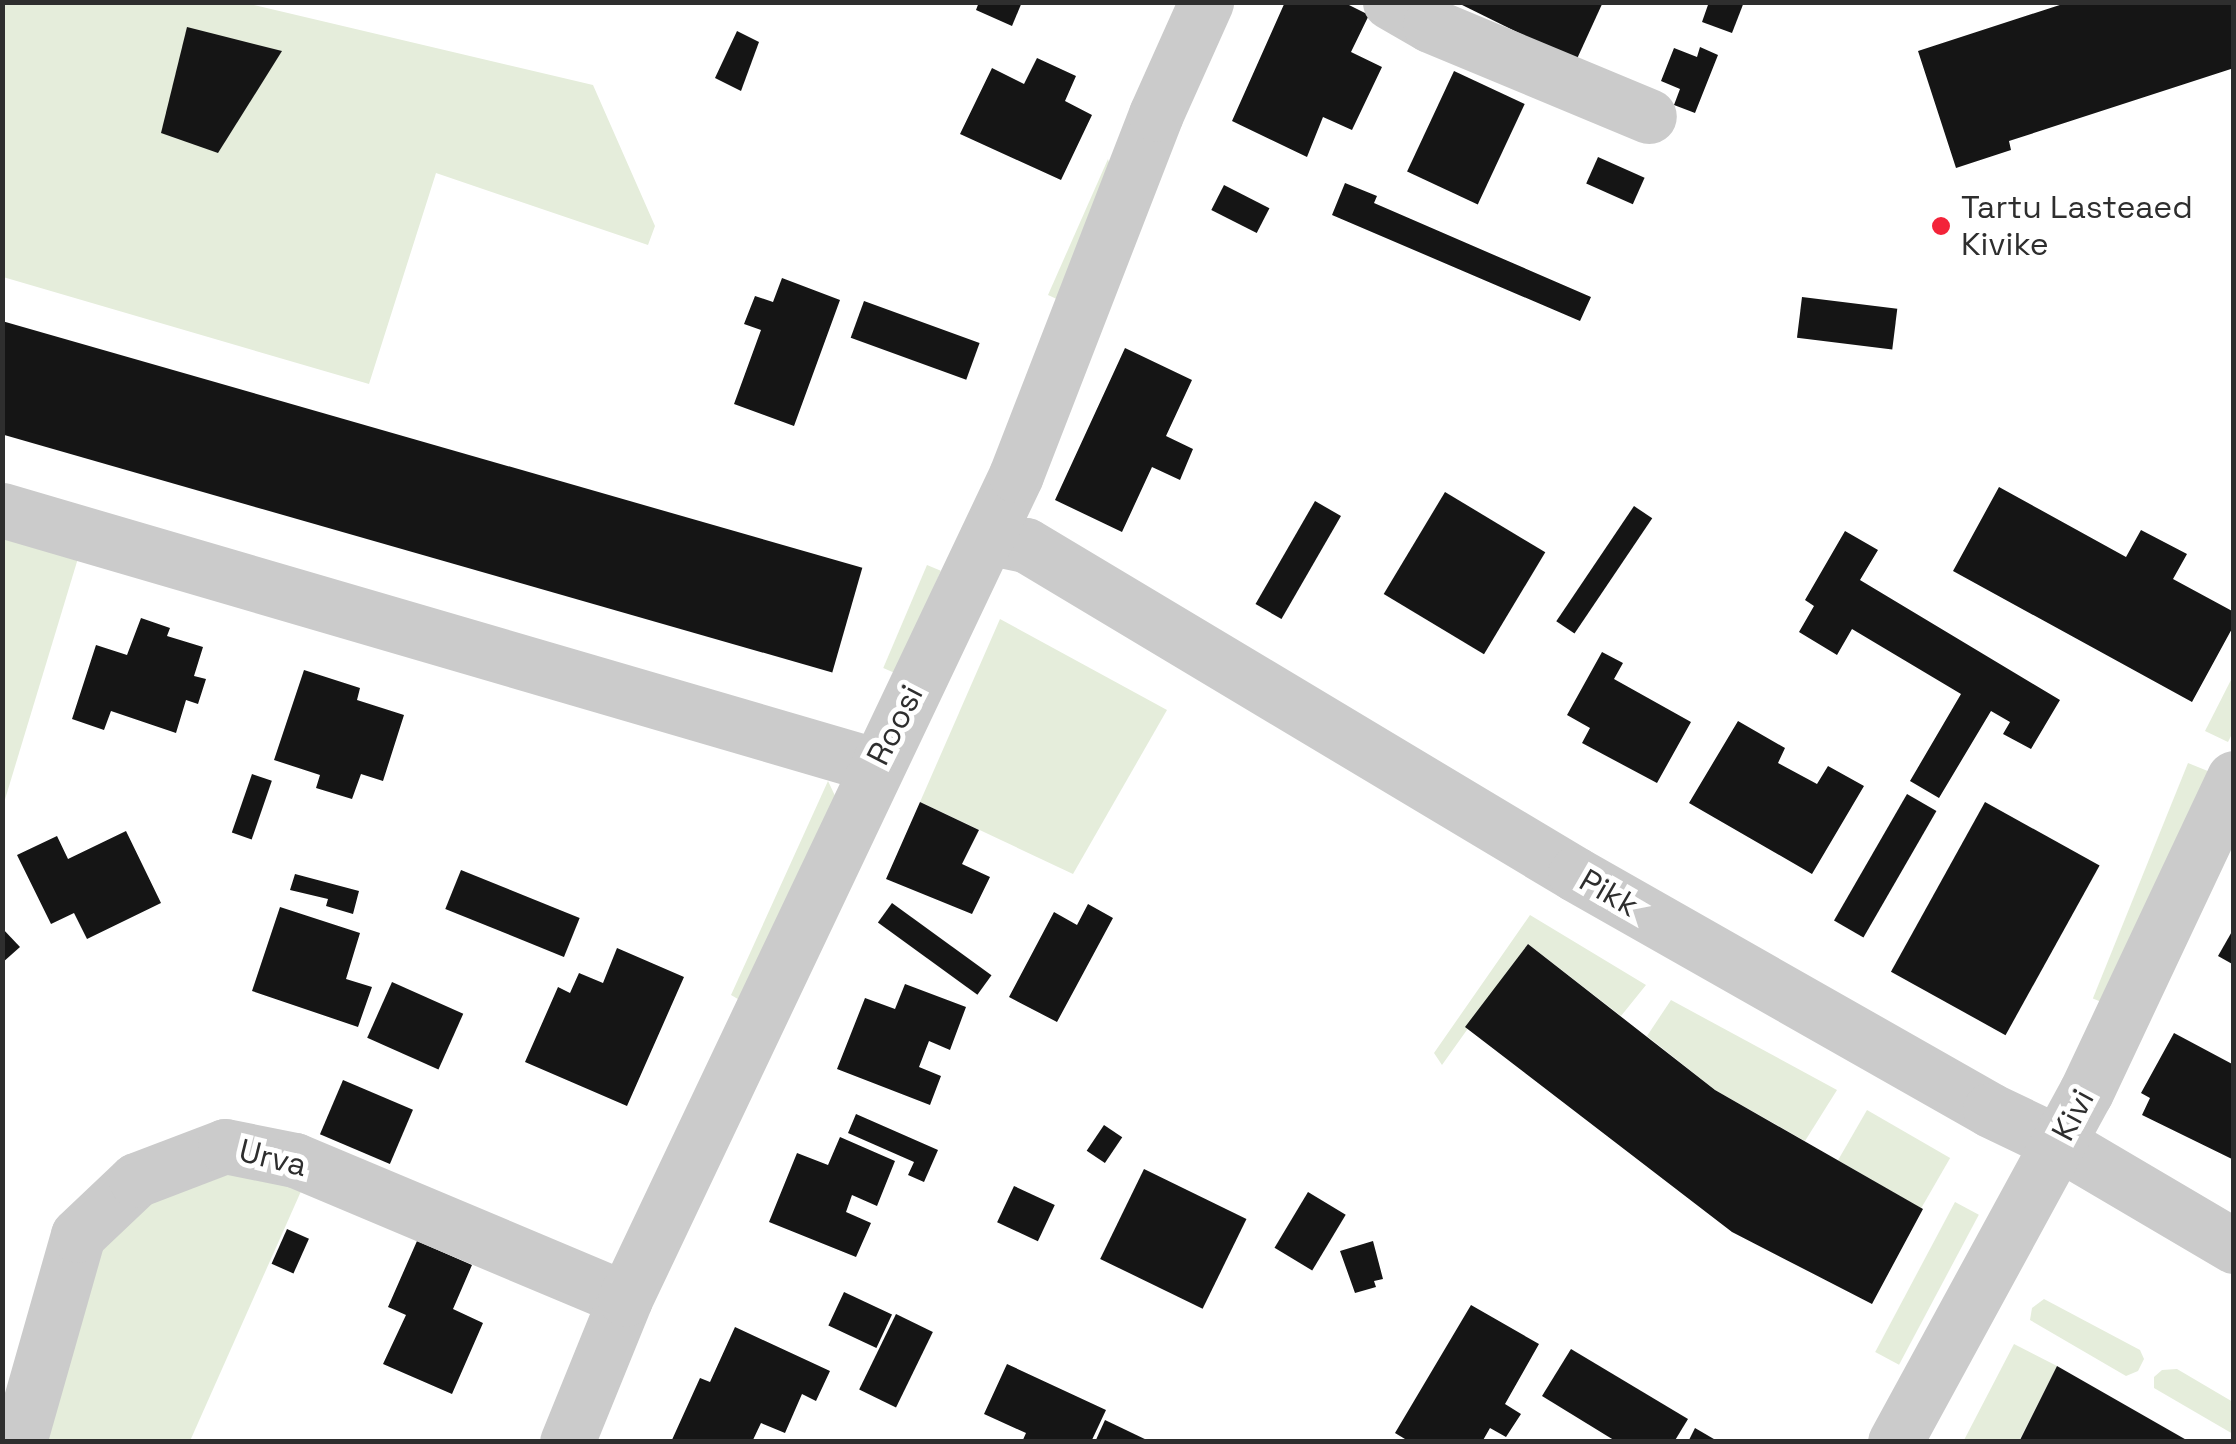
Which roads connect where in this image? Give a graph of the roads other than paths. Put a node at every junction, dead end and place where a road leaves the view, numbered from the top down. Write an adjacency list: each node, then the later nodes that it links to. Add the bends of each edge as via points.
1 (1206, 2): 5 (street, Roosi)
2 (1390, 2): 3 (street)
3 (1649, 116)
4 (2, 510): 6 (street)
5 (987, 537): 6 (street, Roosi); 8 (street, Pikk, via 1026,545 1592,884)
6 (874, 765): 10 (street, Roosi)
7 (2229, 797): 8 (street, Kivi)
8 (2058, 1143): 9 (street, Pikk); 13 (street, Kivi)
9 (2234, 1246)
10 (625, 1299): 11 (street, Urva, via 295,1160 225,1146 136,1180 78,1234); 12 (street, Roosi)
11 (18, 1442)
12 (567, 1442)
13 (1895, 1442)

